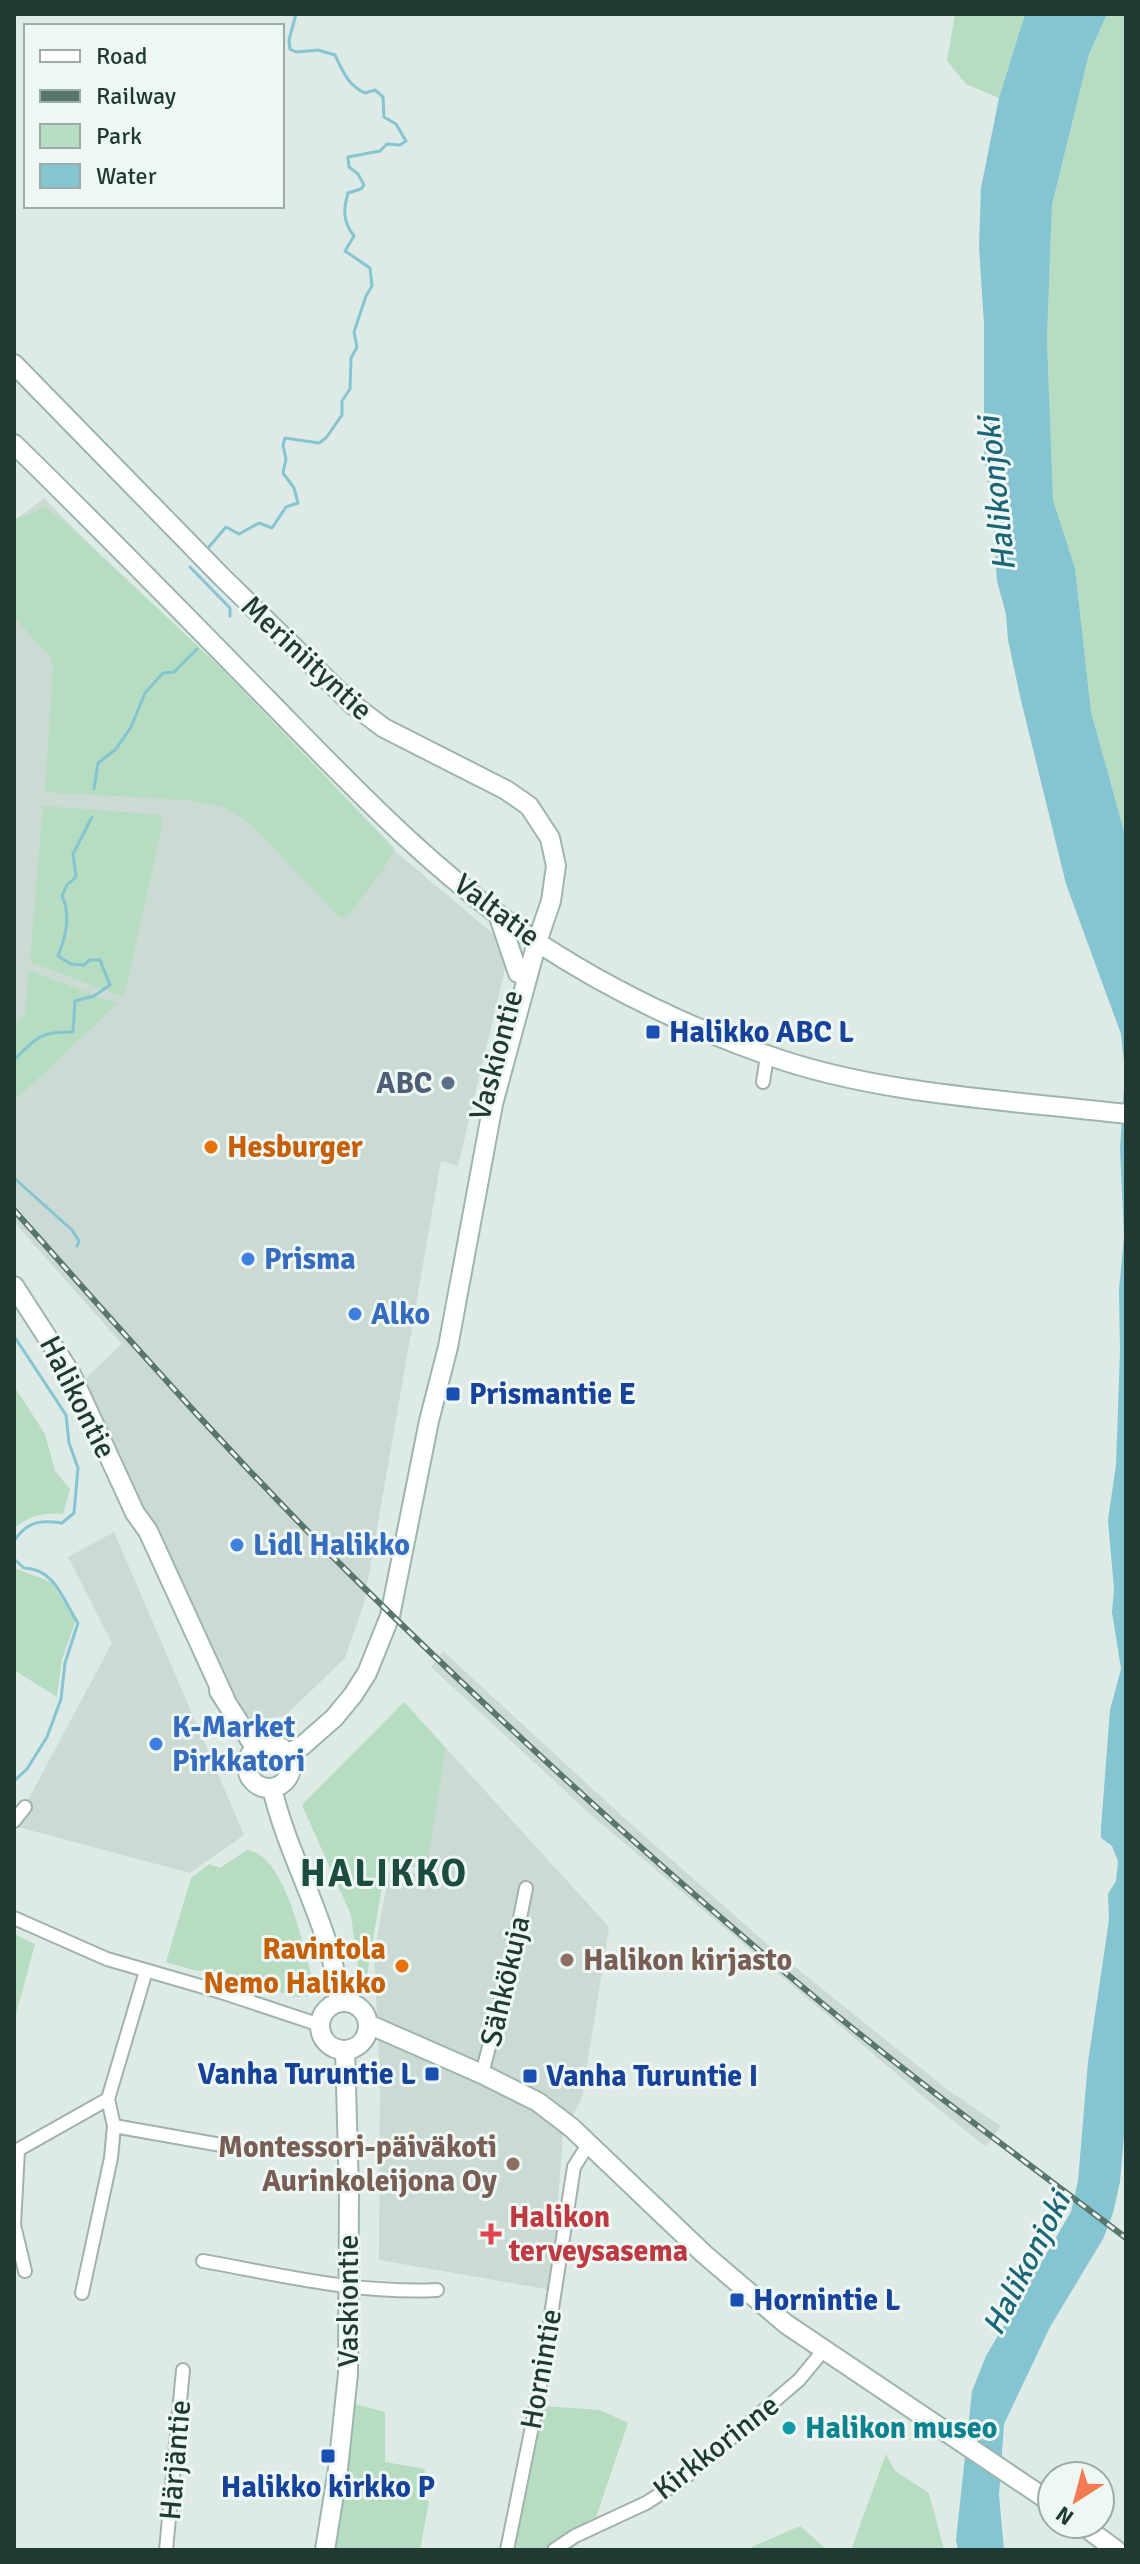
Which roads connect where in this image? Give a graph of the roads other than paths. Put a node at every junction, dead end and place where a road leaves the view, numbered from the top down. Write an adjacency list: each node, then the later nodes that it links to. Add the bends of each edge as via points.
1 (14, 364): 4 (main road, Meriniityntie, via 352,704 384,728 529,806 550,838 556,866)
2 (14, 444): 3 (main road, Valtatie, via 370,804)
3 (498, 914): 4 (main road, Valtatie); 5 (main road)
4 (537, 942): 5 (main road, Vaskiontie); 6 (main road, Valtatie, via 603,981); 10 (main road, Vaskiontie, via 493,1104)
5 (518, 973): 10 (main road, Vaskiontie, via 468,1168 429,1382)
6 (767, 1056): 7 (street); 8 (main road, Valtatie, via 862,1082)
7 (763, 1082)
8 (1126, 1114)
9 (14, 1286): 11 (main road, Halikontie, via 71,1374 184,1634)
10 (429, 1421): 12 (main road, Vaskiontie, via 390,1616 367,1673 334,1718)
11 (256, 1749): 12 (main road, via 270,1744); 13 (main road, via 248,1761 249,1776 258,1786)
12 (287, 1754): 13 (main road, via 289,1775)
13 (272, 1788): 19 (main road, via 316,1911)
14 (25, 1807): 15 (street)
15 (14, 1821)
16 (526, 1888): 23 (street, Sähkökuja)
17 (14, 1918): 18 (street)
18 (146, 1971): 21 (street); 24 (street)
19 (340, 2002): 20 (main road, via 359,2008); 21 (main road, via 326,2011)
20 (368, 2024): 22 (main road, via 362,2041); 23 (main road)
21 (320, 2025): 22 (main road, via 328,2044)
22 (345, 2050): 31 (main road, Vaskiontie)
23 (482, 2074): 26 (main road, via 538,2102)
24 (108, 2099): 25 (street); 28 (street)
25 (114, 2126): 27 (street); 33 (street)
26 (589, 2143): 34 (main road, via 704,2254); 39 (street, Hornintie, via 574,2167 539,2392)
27 (221, 2145)
28 (16, 2151): 30 (street, via 14,2225)
29 (203, 2261): 31 (street)
30 (25, 2271)
31 (349, 2288): 32 (street); 38 (main road, Vaskiontie, via 348,2374)
32 (437, 2290)
33 (82, 2293)
34 (823, 2351): 36 (main road); 40 (street, Kirkkorinne, via 799,2380 682,2480)
35 (183, 2370): 37 (street, Härjäntie)
36 (1036, 2493)
37 (166, 2550)
38 (325, 2550)
39 (507, 2550)
40 (554, 2550)

